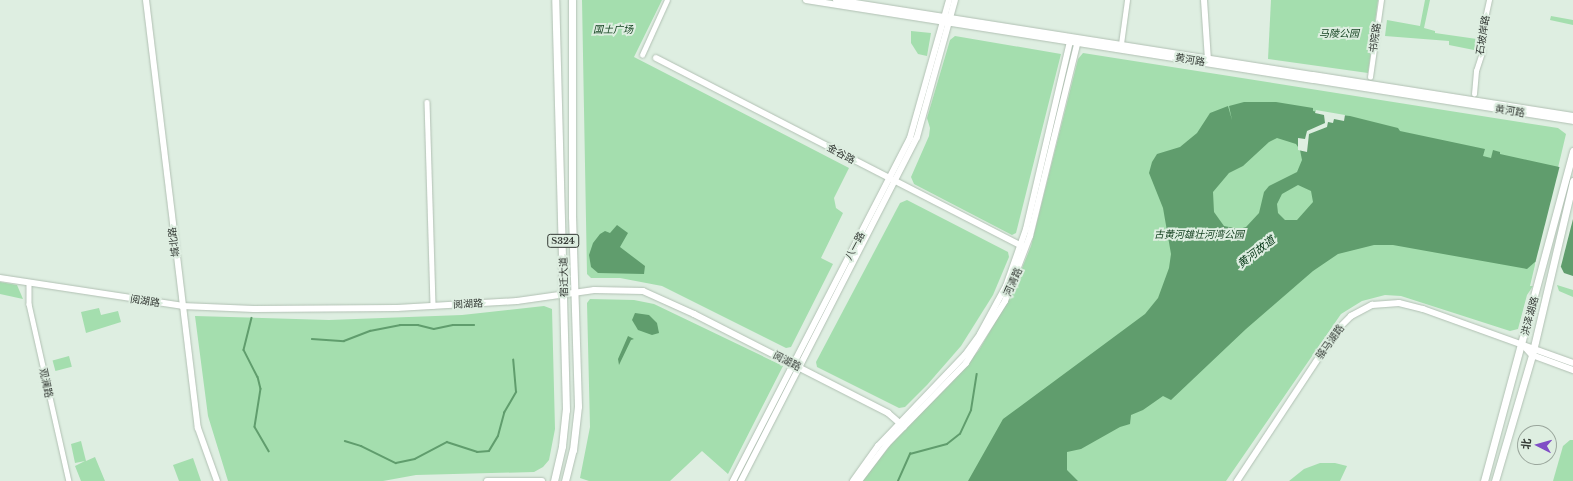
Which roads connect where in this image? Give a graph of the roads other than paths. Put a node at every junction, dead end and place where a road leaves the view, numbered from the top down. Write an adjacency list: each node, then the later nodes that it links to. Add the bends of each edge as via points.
1 (146, 0): 33 (street, 城北路)
2 (555, 0): 32 (main road, 宿迁大道 / S324)
3 (572, 0): 31 (main road, 宿迁大道 / S324, via 572,217)
4 (667, 0): 17 (street)
5 (807, 0): 13 (street, 黄河路)
6 (836, 0): 13 (street, 黄河路)
7 (949, 0): 13 (street, 八一路)
8 (955, 0): 13 (street, 八一路)
9 (1127, 0): 16 (street)
10 (1204, 0): 19 (street)
11 (1381, 0): 20 (street, 书院路)
12 (1489, 0): 21 (street, 石坡岸路, via 1480,41 1482,52 1476,71)
13 (947, 19): 14 (street, 黄河路); 15 (street, 黄河路); 26 (street, 八一路, via 915,123)
14 (1078, 40): 15 (street, 黄河路); 16 (street, 黄河路); 19 (street, 黄河路); 28 (street, 河清路)
15 (1070, 41): 28 (street, 河清路)
16 (1121, 44): 19 (street, 黄河路)
17 (642, 55)
18 (656, 58): 26 (street, 金谷路)
19 (1208, 60): 23 (street, 黄河路); 24 (street, 黄河路)
20 (1370, 77)
21 (1474, 94)
22 (427, 102): 34 (street)
23 (1573, 116)
24 (1573, 121)
25 (1573, 151): 35 (main road, 洪泽湖路)
26 (892, 181): 28 (street, 金谷路); 38 (street, 八一路); 39 (street, 八一路)
27 (1573, 181): 36 (main road, 洪泽湖路)
28 (1024, 247): 41 (street, 河清路, via 980,334 952,370)
29 (0, 278): 30 (street, 阅湖路)
30 (29, 284): 33 (street, 阅湖路); 42 (street, 观澜路, via 29,304)
31 (576, 293): 32 (street, 阅湖路); 38 (street, 阅湖路, via 617,289 651,293); 47 (main road, 宿迁大道 / S324, via 578,406)
32 (564, 295): 34 (street, 阅湖路, via 517,301); 46 (main road, 宿迁大道 / S324, via 566,410 562,446)
33 (182, 306): 34 (street, 阅湖路, via 330,310); 43 (street, 城北路, via 198,428)
34 (433, 306)
35 (1522, 344): 36 (street, 骆马湖路); 52 (street, 骆马湖路, via 1404,304 1385,302 1361,310 1337,330); 53 (main road, 洪泽湖路)
36 (1533, 352): 37 (street); 40 (street); 54 (main road, 洪泽湖路)
37 (1573, 363)
38 (793, 364): 39 (street, 阅湖路); 48 (street, 八一路)
39 (800, 367): 41 (street, 阅湖路, via 888,413); 49 (street, 八一路)
40 (1573, 370)
41 (902, 425): 50 (street, 河清路, via 868,459); 51 (street, 河清路)
42 (69, 481)
43 (217, 481)
44 (487, 481): 45 (street)
45 (542, 481)
46 (554, 481)
47 (565, 481)
48 (732, 481)
49 (741, 481)
50 (853, 481)
51 (859, 481)
52 (1237, 481)
53 (1484, 481)
54 (1495, 481)

